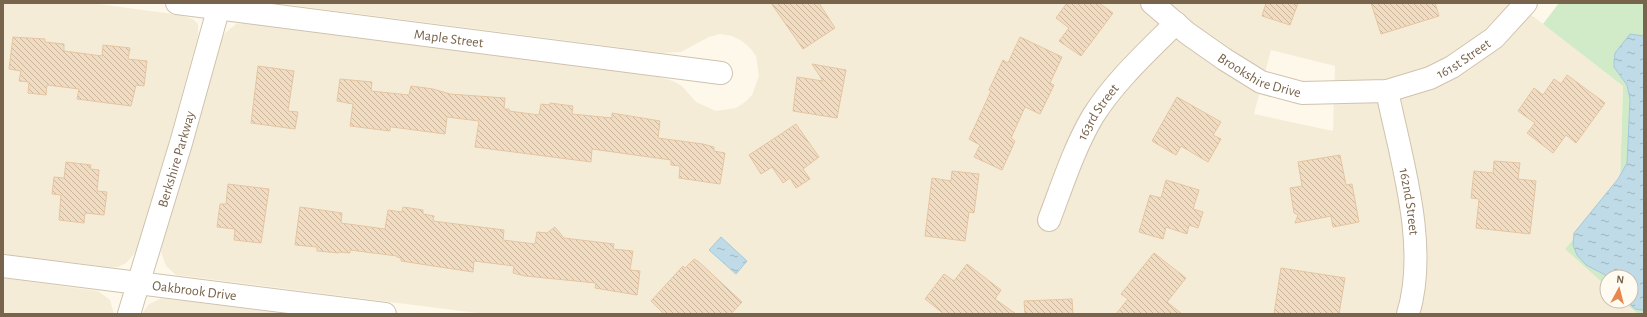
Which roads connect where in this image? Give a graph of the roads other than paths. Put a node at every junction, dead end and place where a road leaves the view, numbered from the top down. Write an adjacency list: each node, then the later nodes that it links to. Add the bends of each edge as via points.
1 (177, 3): 4 (street, Maple Street)
2 (1152, 3): 5 (street, Brookshire Drive)
3 (1526, 3): 7 (street, 161st Street, via 1494,38 1452,67 1430,78)
4 (220, 6): 6 (street, Maple Street); 10 (street, Berkshire Parkway)
5 (1176, 23): 7 (street, Brookshire Drive, via 1224,59 1261,82 1302,93); 8 (street, 163rd Street, via 1120,80 1093,117 1068,169)
6 (721, 73)
7 (1387, 91): 13 (street, 162nd Street, via 1416,237 1416,273)
8 (1049, 220)
9 (3, 266): 10 (street, Oakbrook Drive)
10 (138, 283): 11 (street, Berkshire Parkway); 12 (street, Oakbrook Drive)
11 (129, 314)
12 (385, 314)
13 (1408, 314)

